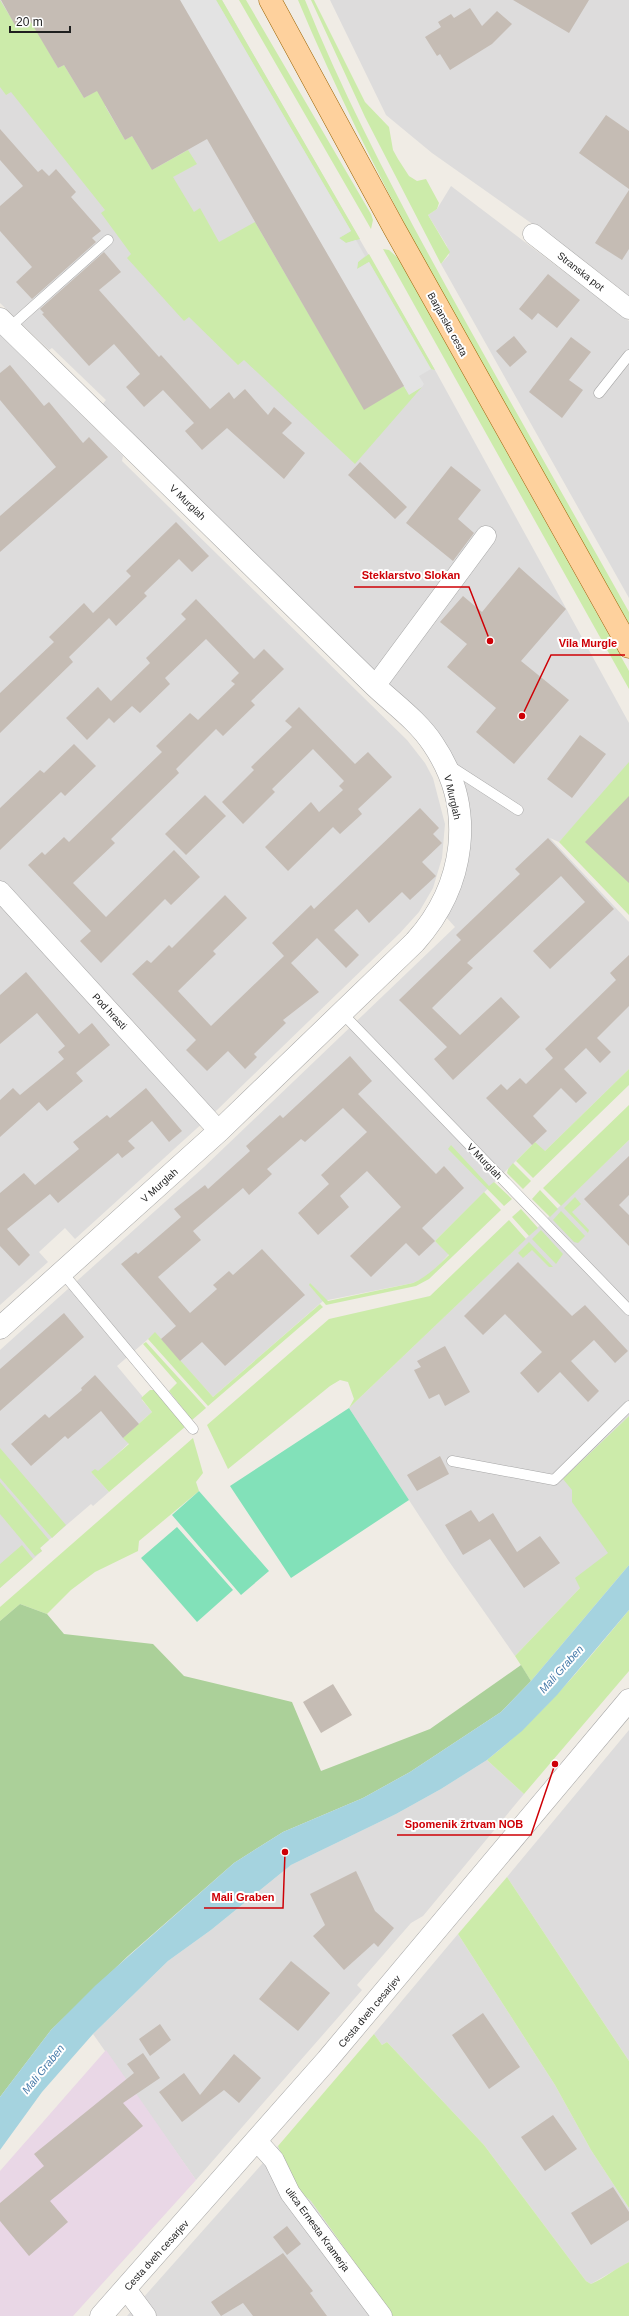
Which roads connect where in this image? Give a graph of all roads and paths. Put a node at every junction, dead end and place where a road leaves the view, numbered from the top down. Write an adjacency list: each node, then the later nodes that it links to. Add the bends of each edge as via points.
1 (270, 0): 9 (main road, Barjanska cesta, via 394,228)
2 (533, 234): 4 (street, Stranska pot)
3 (108, 240): 5 (lane)
4 (629, 309)
5 (5, 323): 10 (street, V Murglah)
6 (629, 355): 7 (lane)
7 (600, 393)
8 (486, 536): 10 (street)
9 (629, 647)
10 (375, 686): 11 (street, V Murglah, via 417,724)
11 (444, 763): 12 (lane); 14 (street, V Murglah, via 459,813 461,840 456,869 445,899 430,925)
12 (518, 810)
13 (0, 891): 15 (street, Pod hrasti)
14 (342, 1012): 15 (street, V Murglah); 17 (lane, V Murglah)
15 (219, 1131): 16 (street, V Murglah)
16 (62, 1272): 18 (street, V Murglah); 20 (lane)
17 (629, 1310)
18 (0, 1328)
19 (629, 1406): 21 (lane, via 554,1480)
20 (193, 1429)
21 (452, 1461)
22 (629, 1700): 23 (street, Cesta dveh cesarjev)
23 (257, 2141): 24 (street, Cesta dveh cesarjev); 27 (street, ulica Ernesta Kramerja, via 274,2160 290,2193)
24 (126, 2289): 25 (street, Cesta dveh cesarjev); 26 (street)
25 (101, 2316)
26 (146, 2316)
27 (382, 2316)

